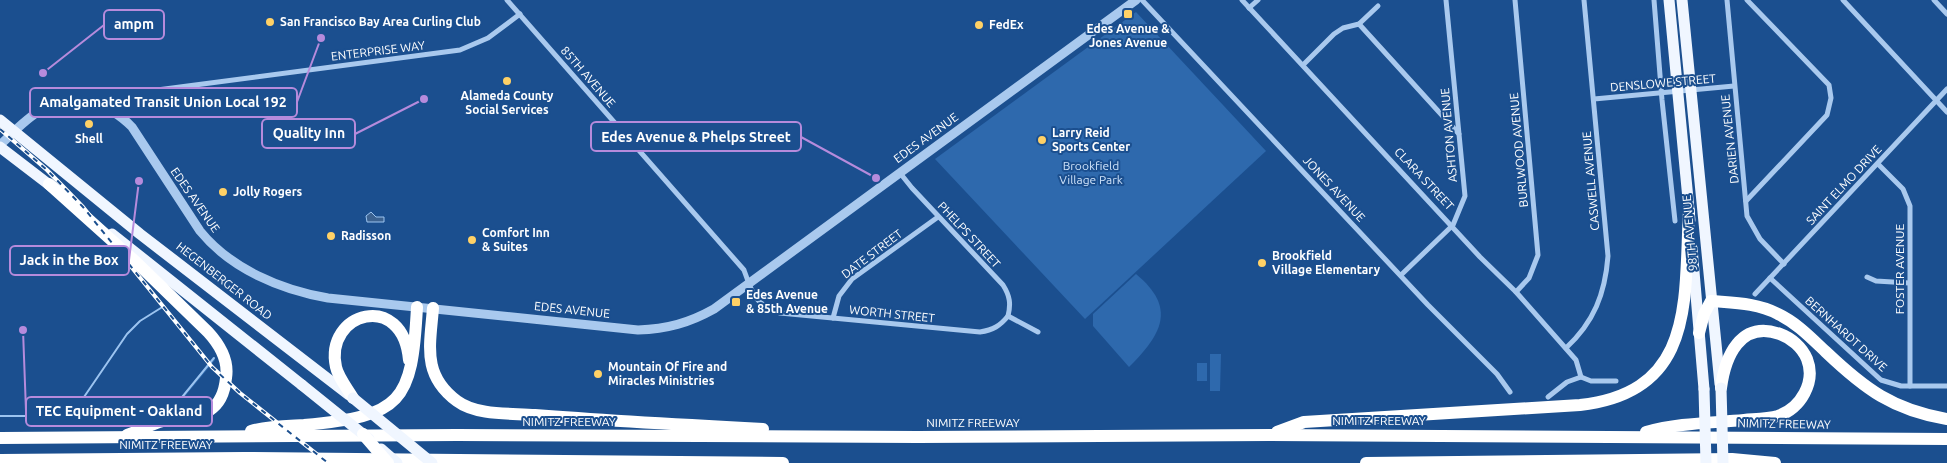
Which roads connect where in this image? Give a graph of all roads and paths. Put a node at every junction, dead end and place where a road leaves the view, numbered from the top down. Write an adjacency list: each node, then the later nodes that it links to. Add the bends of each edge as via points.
1 (506, 0): 18 (street, 85TH AVENUE)
2 (1136, 0): 36 (street, EDES AVENUE)
3 (1142, 0): 44 (street, JONES AVENUE)
4 (1242, 0): 17 (street, CLARA STREET)
5 (1258, 0): 17 (street)
6 (1446, 0): 33 (street, ASHTON AVENUE)
7 (1515, 0): 49 (street, BURLWOOD AVENUE, via 1538,255 1529,278)
8 (1584, 0): 27 (street, CASWELL AVENUE)
9 (1654, 0): 26 (street, 98TH AVENUE)
10 (1669, 0): 25 (main road, 98TH AVENUE)
11 (1682, 0): 24 (main road, 98TH AVENUE)
12 (1728, 0): 22 (street, DARIEN AVENUE)
13 (1747, 0): 38 (street, via 1829,85 1831,98 1827,115)
14 (1843, 0): 28 (street)
15 (1934, 0): 19 (street)
16 (1378, 6): 20 (street)
17 (1249, 8): 21 (street, CLARA STREET)
18 (520, 14): 30 (street, ENTERPRISE WAY, via 488,38 460,50 157,90 135,98); 48 (street, 85TH AVENUE, via 744,270)
19 (1947, 14)
20 (1359, 24): 21 (street, via 1334,34); 33 (street)
21 (1303, 65): 42 (street, CLARA STREET)
22 (1734, 86): 24 (street, DENSLOWE STREET); 38 (street, DARIEN AVENUE)
23 (1947, 89): 28 (street, SAINT ELMO DRIVE)
24 (1691, 90): 25 (street, DENSLOWE STREET); 51 (main road, 98TH AVENUE)
25 (1678, 91): 26 (street, DENSLOWE STREET); 39 (main road, 98TH AVENUE)
26 (1661, 93): 27 (street, DENSLOWE STREET); 41 (street, 98TH AVENUE)
27 (1594, 99): 58 (street, CASWELL AVENUE, via 1608,256 1606,279 1600,301 1585,328)
28 (1937, 100): 29 (street); 35 (street, SAINT ELMO DRIVE)
29 (1947, 112)
30 (118, 114): 32 (street, EDES AVENUE, via 91,103 61,102 40,110); 52 (street, EDES AVENUE, via 138,135 200,232 219,252 265,280 306,295)
31 (0, 120): 32 (main road, HEGENBERGER ROAD)
32 (14, 131): 34 (street, EDES AVENUE); 67 (main road, HEGENBERGER ROAD, via 140,234)
33 (1460, 134): 42 (street, ASHTON AVENUE, via 1465,196)
34 (0, 146): 37 (main road)
35 (1878, 164): 43 (street, SAINT ELMO DRIVE); 47 (street, FOSTER AVENUE, via 1903,189 1910,206)
36 (900, 173): 40 (street, PHELPS STREET); 48 (street, EDES AVENUE)
37 (49, 184): 69 (main road, bridge); 75 (highway, via 208,332 225,358 225,387 211,409 185,420 163,421)
38 (1746, 201): 43 (street, DARIEN AVENUE, via 1752,229)
39 (1689, 211): 57 (main road, 98TH AVENUE); 70 (highway, via 1684,310 1679,332 1661,366 1626,394 1609,401 1580,405 1304,422)
40 (938, 217): 54 (street, PHELPS STREET, via 1004,285 1011,306); 55 (street, DATE STREET, via 852,279 839,296)
41 (1675, 221)
42 (1453, 224): 44 (street, ASHTON AVENUE); 49 (street, CLARA STREET, via 1480,257)
43 (1784, 264): 46 (street, SAINT ELMO DRIVE)
44 (1401, 275): 65 (street, JONES AVENUE, via 1497,374)
45 (1867, 277): 47 (street, via 1876,281)
46 (1770, 278): 50 (street, SAINT ELMO DRIVE); 62 (street, BERNHARDT DRIVE, via 1874,376 1887,383)
47 (1909, 283): 62 (street, FOSTER AVENUE)
48 (749, 284): 53 (street, EDES AVENUE, via 696,319 658,329 638,330); 55 (street, WORTH STREET, via 752,295 771,310)
49 (1516, 292): 58 (street, CLARA STREET)
50 (1754, 294)
51 (1711, 301): 57 (highway); 64 (main road, 98TH AVENUE); 68 (highway, via 1754,305 1780,314 1875,395 1918,413)
52 (417, 307): 53 (street, EDES AVENUE); 61 (highway, via 415,352)
53 (433, 308): 73 (highway, via 431,368 456,401 478,410)
54 (1008, 316): 55 (street, WORTH STREET, via 1000,325 980,332); 56 (street)
55 (833, 318)
56 (1038, 332)
57 (1699, 333): 85 (main road, 98TH AVENUE, bridge)
58 (1566, 348): 59 (street, CLARA STREET, via 1576,360)
59 (1581, 377): 60 (street, via 1591,381); 66 (street, via 1567,382)
60 (1616, 381)
61 (407, 382): 67 (highway, via 409,358 405,336 387,319 364,317 344,329 335,349 336,370); 72 (highway, via 391,404 362,417 257,429)
62 (1910, 386): 63 (street, BERNHARDT DRIVE)
63 (1947, 386)
64 (1721, 388): 71 (highway, via 1729,353 1741,339 1750,335 1768,331 1784,335 1797,344 1806,358 1809,376 1805,394 1786,413 1764,418 1669,426); 79 (main road, 98TH AVENUE, bridge)
65 (1510, 392)
66 (1548, 397)
67 (353, 398): 82 (main road, HEGENBERGER ROAD, bridge)
68 (1947, 419)
69 (363, 434): 80 (highway, bridge); 81 (main road, bridge)
70 (1269, 435): 71 (highway, NIMITZ FREEWAY); 73 (highway, NIMITZ FREEWAY)
71 (1633, 436): 76 (highway, NIMITZ FREEWAY)
72 (230, 437): 73 (highway, NIMITZ FREEWAY); 75 (highway, NIMITZ FREEWAY)
73 (918, 437)
74 (0, 438): 75 (highway, NIMITZ FREEWAY)
75 (120, 438)
76 (1947, 439)
77 (0, 460): 78 (highway, NIMITZ FREEWAY, via 243,458)
78 (501, 462): 83 (highway, NIMITZ FREEWAY)
79 (1727, 462): 84 (highway); 86 (highway)
80 (388, 463)
81 (397, 463)
82 (432, 463)
83 (783, 463)
84 (1366, 463)
85 (1706, 463)
86 (1775, 463)

